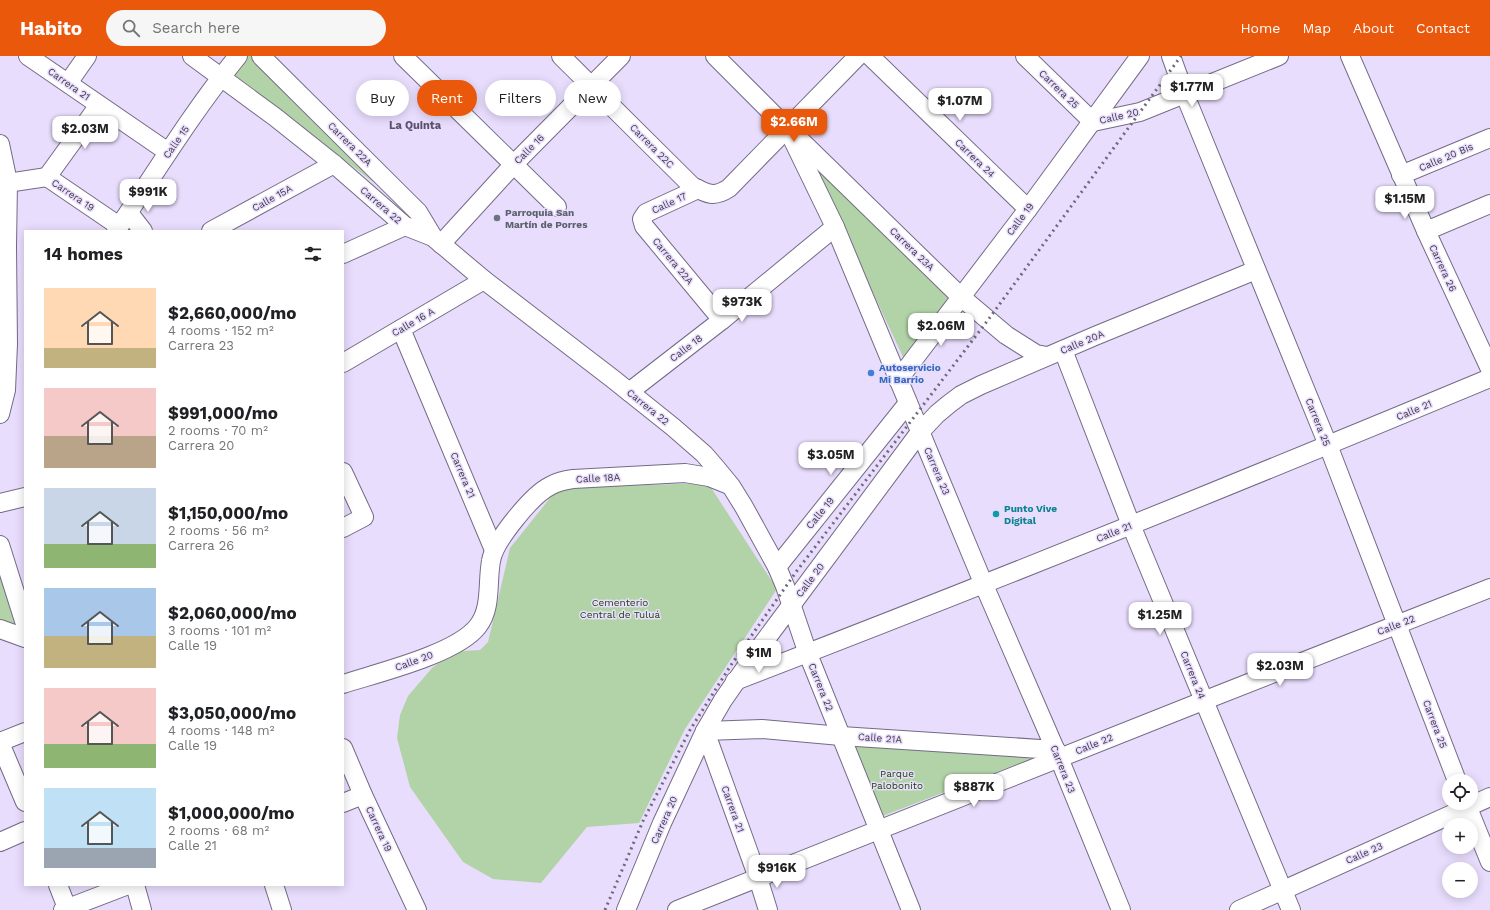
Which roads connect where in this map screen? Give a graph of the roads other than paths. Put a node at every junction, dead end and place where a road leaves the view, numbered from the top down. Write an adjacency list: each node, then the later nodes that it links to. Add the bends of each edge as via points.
1 (28, 56): 20 (street, Carrera 21)
2 (87, 56): 20 (street)
3 (192, 56): 17 (street, Carrera 22)
4 (238, 56): 17 (street, Calle 15)
5 (261, 56): 46 (street, Carrera 22A, via 418,212)
6 (403, 56): 31 (street)
7 (561, 56): 18 (street, Carrera 22C)
8 (621, 56): 19 (street, Calle 16)
9 (715, 56): 26 (street, Carrera 23)
10 (858, 56): 26 (street, Calle 17)
11 (870, 56): 38 (street, Carrera 24)
12 (1025, 56): 25 (street, Carrera 25)
13 (1140, 56): 25 (street, Calle 19)
14 (1279, 56): 21 (street, Calle 20)
15 (1350, 56): 32 (street, Carrera 26)
16 (1173, 60): 21 (street, Carrera 25)
17 (221, 77): 29 (street, Calle 15); 30 (street, Carrera 22)
18 (586, 80)
19 (598, 80)
20 (68, 83): 22 (street, Carrera 21)
21 (1185, 95): 25 (street, Calle 20, via 1140,112); 48 (street, Carrera 25)
22 (99, 105): 29 (street, Carrera 21); 33 (street)
23 (564, 114): 31 (street, Calle 16)
24 (621, 115): 35 (street, Carrera 22C, via 692,186)
25 (1093, 122): 38 (street, Calle 19)
26 (787, 128): 35 (street, Calle 17, via 729,188 721,193); 42 (street, Carrera 23); 51 (street, Carrera 23A)
27 (1490, 138): 32 (street, Calle 20 Bis)
28 (0, 144): 34 (street)
29 (168, 152): 40 (street, Calle 15)
30 (334, 164): 41 (street, Carrera 22); 44 (street, Calle 15A)
31 (514, 164): 37 (street); 46 (street, Calle 16)
32 (1401, 175): 45 (street, Carrera 26)
33 (46, 177): 34 (street); 40 (street, Carrera 19)
34 (4, 183): 49 (street)
35 (705, 192): 39 (street, Calle 17, via 646,213)
36 (1490, 204): 45 (street)
37 (558, 207)
38 (1028, 209): 51 (street, Calle 19)
39 (642, 219): 52 (street, Carrera 22A, via 644,226)
40 (121, 223): 43 (street)
41 (406, 226): 46 (street, Carrera 22); 47 (street)
42 (835, 227): 52 (street, Calle 18); 58 (street, Carrera 23)
43 (140, 230)
44 (213, 230)
45 (1426, 231): 56 (street, Carrera 26)
46 (436, 240): 50 (street, Carrera 22)
47 (344, 254)
48 (1256, 270): 54 (street, Calle 20A); 63 (street, Carrera 25)
49 (4, 273): 61 (street, via 8,344 6,390)
50 (484, 280): 53 (street, Calle 16 A); 59 (street, Carrera 22)
51 (961, 297): 54 (street, Carrera 23A, via 1006,335 1036,354); 58 (street, Calle 19)
52 (722, 320): 59 (street, Calle 18)
53 (401, 329): 55 (street, Calle 16 A); 71 (street, Carrera 21)
54 (1055, 353): 62 (street, Calle 20A, via 961,395); 68 (street, Carrera 24)
55 (344, 362)
56 (1490, 370)
57 (1490, 378): 63 (street, Calle 21)
58 (898, 380): 60 (street, Carrera 23)
59 (629, 392): 65 (street, Carrera 22, via 704,454)
60 (908, 403): 62 (street, Carrera 23); 72 (street, Calle 19)
61 (0, 414)
62 (920, 432): 73 (street, Carrera 23); 75 (street, Calle 20)
63 (1328, 446): 68 (street, Calle 21); 77 (street, Carrera 25)
64 (344, 474): 69 (street, via 364,518)
65 (731, 486): 71 (street, Calle 18A, via 709,476 685,473 561,481 538,494 522,511); 72 (street, Carrera 22)
66 (24, 497): 67 (street)
67 (0, 503)
68 (1131, 525): 73 (street, Calle 21); 83 (street, Carrera 24)
69 (344, 528)
70 (0, 545): 76 (street)
71 (494, 550): 82 (street, Calle 20, via 484,616 471,634 440,652)
72 (777, 567): 75 (street, Carrera 22)
73 (984, 585): 80 (street, Calle 21); 89 (street, Carrera 23)
74 (1490, 588): 77 (street, Calle 22)
75 (792, 604): 80 (street, Carrera 22); 81 (street, Calle 20)
76 (24, 621)
77 (1397, 625): 83 (street, Calle 22); 90 (street, Carrera 25)
78 (0, 629): 79 (street)
79 (24, 638)
80 (808, 654): 81 (street, Calle 21); 86 (street, Carrera 22)
81 (735, 681): 84 (street, Calle 20)
82 (344, 684)
83 (1203, 701): 89 (street, Calle 22); 107 (street, Carrera 24)
84 (705, 731): 86 (street, Calle 21A, via 762,729); 102 (street, Carrera 21); 112 (street, Carrera 20, via 662,823)
85 (24, 732): 87 (street)
86 (841, 736): 89 (street, Calle 21A); 98 (street, Carrera 22)
87 (0, 742): 93 (street)
88 (344, 750): 91 (street, Carrera 19)
89 (1057, 754): 98 (street, Calle 22); 116 (street, Carrera 23)
90 (1454, 774)
91 (364, 795): 95 (street); 111 (street, Carrera 19)
92 (1490, 797): 94 (street, Calle 23)
93 (24, 800)
94 (1478, 801)
95 (344, 803)
96 (1456, 810): 107 (street, Calle 23)
97 (1469, 810): 101 (street)
98 (878, 830): 102 (street, Calle 22); 115 (street, Carrera 22)
99 (24, 832): 100 (street)
100 (0, 842)
101 (1490, 862)
102 (758, 878): 113 (street, Calle 22); 114 (street, Carrera 21)
103 (58, 886): 108 (street)
104 (125, 886): 108 (street)
105 (135, 886): 109 (street)
106 (274, 886): 110 (street)
107 (1282, 890): 117 (street, Calle 23); 118 (street, Carrera 24)
108 (65, 909)
109 (142, 910)
110 (282, 910)
111 (417, 910)
112 (626, 910)
113 (677, 910)
114 (768, 910)
115 (911, 910)
116 (1121, 910)
117 (1239, 910)
118 (1291, 910)

